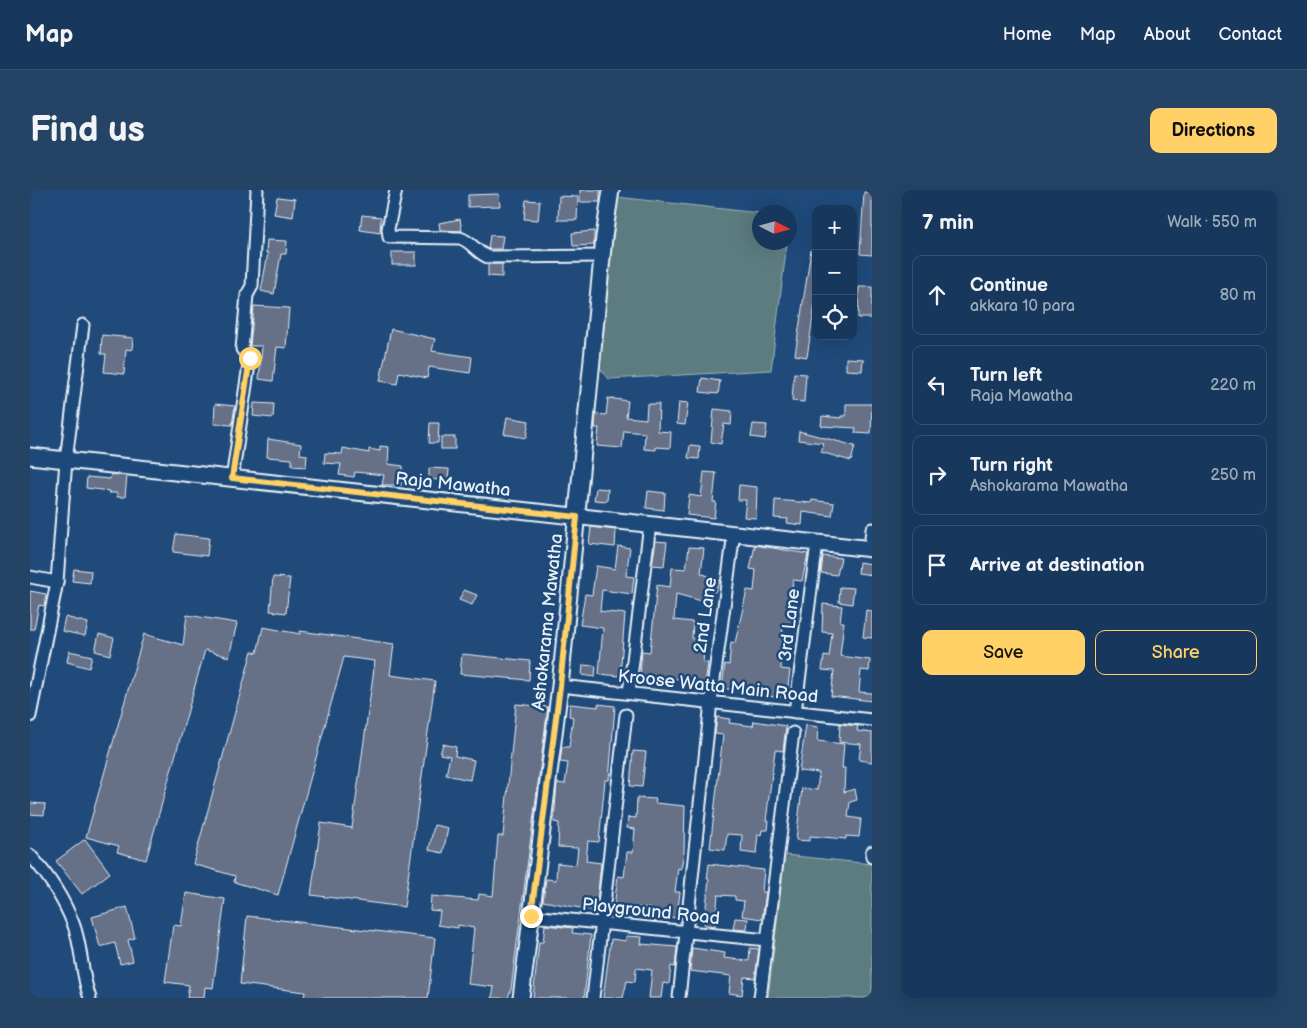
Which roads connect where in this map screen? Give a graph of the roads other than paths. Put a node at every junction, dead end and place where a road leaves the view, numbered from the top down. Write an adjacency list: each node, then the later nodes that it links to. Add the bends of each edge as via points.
1 (257, 190): 8 (street, via 252,286 247,295 242,349 250,358)
2 (396, 190): 4 (street, via 389,237 460,238 488,257)
3 (611, 190): 4 (street, Ashokarama Mawatha)
4 (603, 256): 9 (street, Ashokarama Mawatha)
5 (83, 325): 7 (street)
6 (30, 456): 7 (street, Raja Mawatha)
7 (66, 460): 8 (street, Raja Mawatha); 16 (street)
8 (232, 478): 9 (street, Raja Mawatha)
9 (577, 517): 10 (street, Raja Mawatha); 17 (street, Ashokarama Mawatha)
10 (650, 524): 12 (street, Raja Mawatha); 18 (street)
11 (872, 529): 14 (street)
12 (734, 533): 13 (street, Raja Mawatha); 19 (street, 2nd Lane)
13 (817, 543): 14 (street, Raja Mawatha); 20 (street, 3rd Lane)
14 (871, 549)
15 (30, 578): 16 (street)
16 (58, 582): 22 (street)
17 (560, 686): 18 (street, Kroose Watta Main Road); 28 (street, Ashokarama Mawatha)
18 (629, 693): 19 (street, Kroose Watta Main Road)
19 (710, 702): 20 (street, Kroose Watta Main Road); 30 (street, 2nd Lane)
20 (795, 712): 23 (street, Kroose Watta Main Road)
21 (626, 715): 29 (street)
22 (30, 716)
23 (872, 720)
24 (793, 733): 31 (street)
25 (872, 852): 27 (street)
26 (30, 855): 32 (street, via 49,876 74,924)
27 (872, 857)
28 (531, 916): 29 (street, Playground Road); 33 (street, Ashokarama Mawatha)
29 (602, 923): 30 (street, Playground Road); 34 (street)
30 (688, 932): 31 (street, Playground Road); 35 (street, 2nd Lane)
31 (767, 940): 36 (street)
32 (90, 998)
33 (521, 998)
34 (593, 998)
35 (679, 998)
36 (760, 998)

